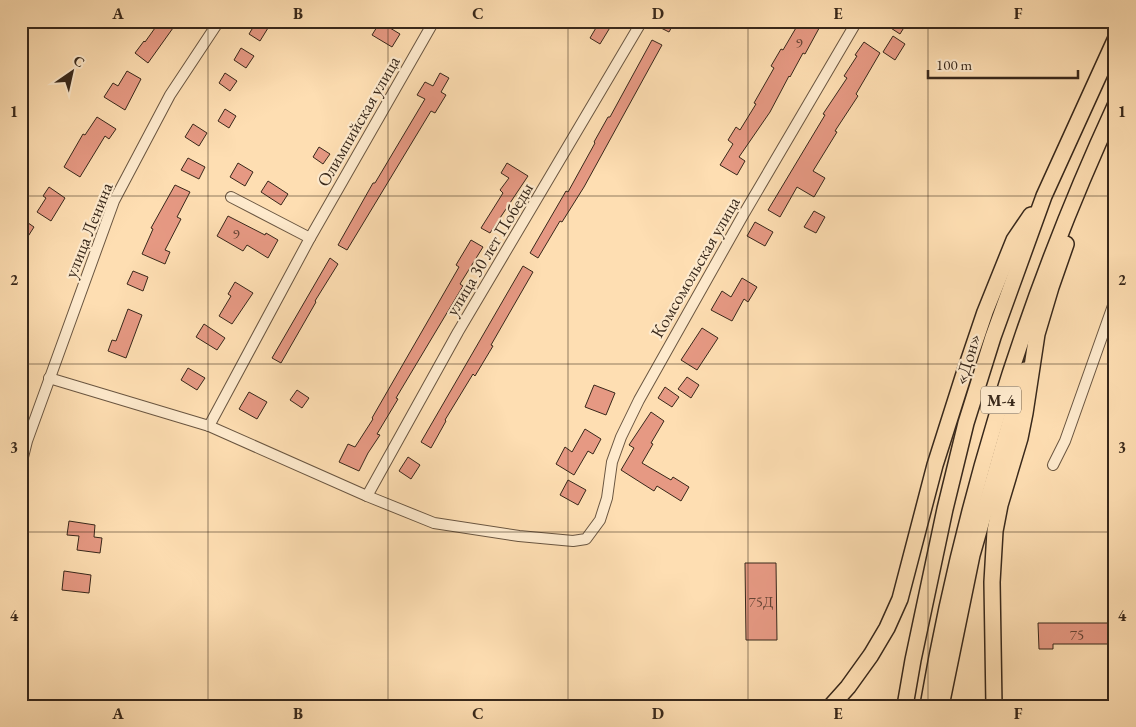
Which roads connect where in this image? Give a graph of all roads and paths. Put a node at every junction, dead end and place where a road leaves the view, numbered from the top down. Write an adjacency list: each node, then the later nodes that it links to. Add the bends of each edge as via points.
1 (218, 21): 13 (street, улица Ленина, via 170,95 114,202)
2 (434, 21): 10 (street, Олимпийская улица)
3 (642, 21): 18 (street, улица 30 лет Победы, via 458,332)
4 (857, 21): 18 (street, Комсомольская улица, via 639,400 612,462 600,520 586,539 573,541 519,536 434,523)
5 (1115, 40): 8 (highway, «Дон» / М-4)
6 (1115, 106): 21 (highway, М-4, via 1048,263 1012,365 960,547)
7 (1115, 127): 12 (highway, via 1060,260)
8 (1044, 196): 19 (highway, via 1014,240 985,312 935,465 900,599 871,655); 20 (highway, «Дон» / М-4, via 966,423 927,592)
9 (231, 197): 10 (street)
10 (310, 238): 14 (street, Олимпийская улица)
11 (1115, 300): 16 (street, via 1065,441)
12 (1037, 334): 22 (highway, via 974,546); 23 (highway, via 1020,438 995,531 992,582)
13 (49, 378): 14 (street); 15 (street, улица Ленина)
14 (210, 426): 18 (street)
15 (22, 453): 17 (street, улица Ленина)
16 (1053, 465)
17 (21, 466)
18 (367, 496)
19 (831, 706)
20 (906, 706)
21 (928, 706)
22 (941, 706)
23 (994, 706)

